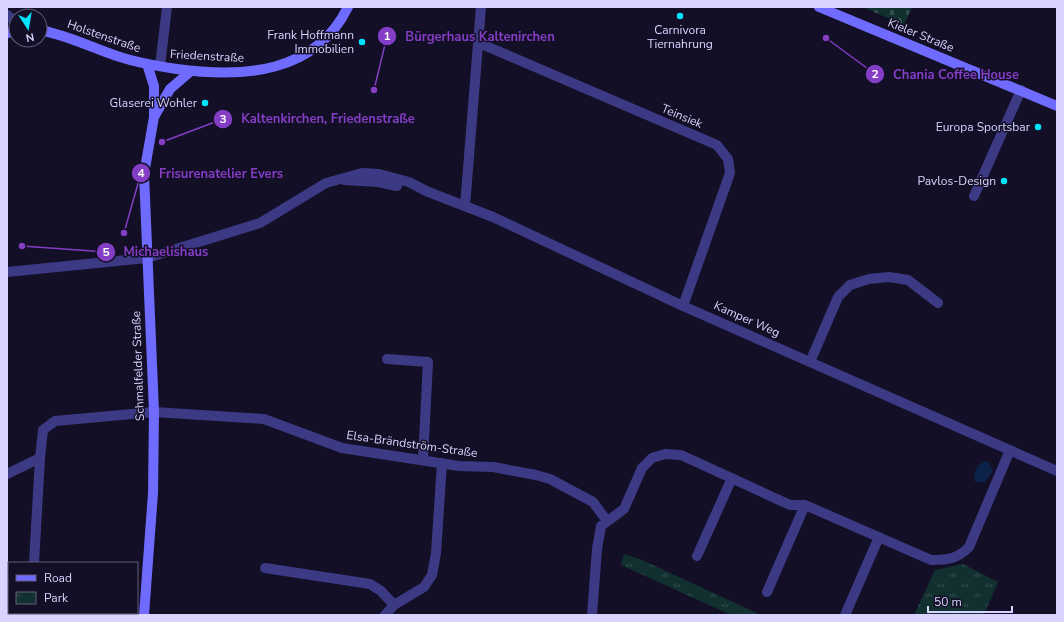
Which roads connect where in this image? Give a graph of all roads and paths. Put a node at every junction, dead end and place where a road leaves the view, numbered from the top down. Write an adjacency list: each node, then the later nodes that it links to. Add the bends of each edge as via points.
1 (167, 7): 8 (street)
2 (348, 7): 9 (main road, Friedenstraße, via 328,37 292,61 245,72)
3 (481, 7): 6 (street)
4 (820, 7): 10 (main road, Kieler Straße)
5 (48, 32): 7 (main road, Holstenstraße, via 74,38 120,57)
6 (479, 43): 16 (street); 20 (street, Teinsiek, via 717,145 728,159 730,173)
7 (147, 64): 8 (main road, Holstenstraße); 12 (main road, Schmalfelder Straße, via 154,86)
8 (160, 66): 9 (main road, Friedenstraße)
9 (191, 71): 12 (main road, Schmalfelder Straße, via 170,89)
10 (1021, 90): 11 (main road, Kieler Straße); 15 (street)
11 (1057, 106)
12 (154, 117): 17 (main road, Schmalfelder Straße, via 144,174)
13 (342, 180): 14 (street, Kamper Weg, via 378,182); 14 (street, Kamper Weg, via 362,173 379,174 409,182); 17 (street, Kamper Weg, via 319,186 260,223)
14 (426, 191): 16 (street, Kamper Weg)
15 (974, 196)
16 (466, 206): 20 (street, Kamper Weg)
17 (146, 258): 18 (street, Kamper Weg); 23 (main road, Schmalfelder Straße)
18 (7, 272)
19 (938, 303): 22 (street, via 908,280 889,277 869,279 850,285 838,297)
20 (683, 306): 22 (street, Kamper Weg)
21 (387, 359): 26 (street, via 428,362)
22 (810, 362): 24 (street, Kamper Weg)
23 (154, 412): 25 (street, Elsa-Brändström-Straße, via 55,421 43,430); 26 (street, Elsa-Brändström-Straße, via 264,419 342,448); 39 (main road, Schmalfelder Straße, via 153,493)
24 (1010, 450): 28 (street, Kamper Weg); 33 (street, via 969,547 960,556 950,560 931,560)
25 (40, 458): 29 (street); 35 (street, Elsa-Brändström-Straße)
26 (423, 460): 27 (street, Elsa-Brändström-Straße)
27 (442, 463): 32 (street, Elsa-Brändström-Straße, via 493,467 536,475 593,502); 38 (street, via 436,553 432,575 424,587)
28 (1057, 471)
29 (7, 474)
30 (732, 478): 31 (street, via 790,505); 32 (street, via 680,455 665,454 652,458 642,468 624,509); 34 (street)
31 (805, 505): 33 (street); 37 (street)
32 (607, 521): 41 (street, via 601,526 597,549)
33 (879, 537): 42 (street)
34 (697, 556)
35 (34, 562)
36 (265, 568): 38 (street, via 370,584)
37 (767, 592)
38 (394, 605): 40 (street)
39 (144, 615)
40 (385, 615)
41 (592, 615)
42 (845, 615)

